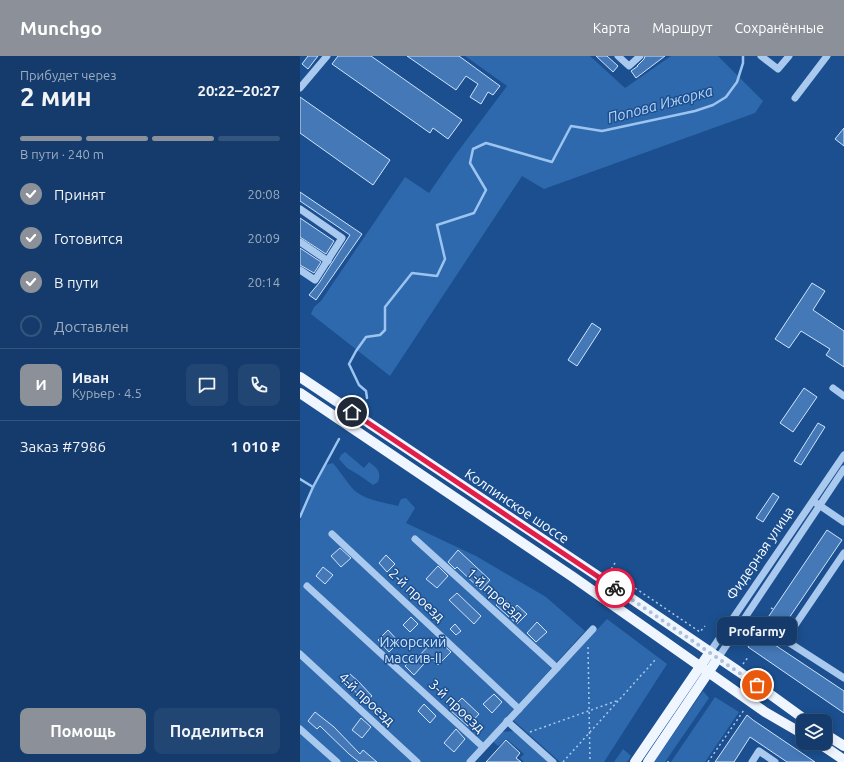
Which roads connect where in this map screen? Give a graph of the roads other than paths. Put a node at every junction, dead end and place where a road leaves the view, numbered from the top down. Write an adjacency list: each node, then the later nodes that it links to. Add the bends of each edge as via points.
1 (327, 56): 7 (street)
2 (618, 56): 3 (street, via 629,66)
3 (640, 56)
4 (761, 56): 5 (street, via 778,70)
5 (789, 56)
6 (827, 56): 8 (street)
7 (300, 88)
8 (795, 98)
9 (300, 209): 11 (street, via 342,238)
10 (300, 242): 11 (street)
11 (328, 261): 12 (street, via 315,280)
12 (300, 270)
13 (300, 377): 28 (main road, Колпинское шоссе)
14 (833, 388): 16 (street)
15 (300, 393): 30 (main road, Колпинское шоссе, via 573,577)
16 (844, 396)
17 (844, 455): 19 (street, Фидерная улица)
18 (844, 469): 20 (street, Фидерная улица)
19 (813, 501): 20 (street); 28 (street, Фидерная улица)
20 (819, 506): 21 (street); 28 (street, Фидерная улица)
21 (844, 522)
22 (332, 534): 32 (street, 2-й проезд)
23 (415, 539): 29 (street, 1-й проезд)
24 (844, 554): 31 (street, via 785,640)
25 (307, 586): 39 (street, 3-й проезд)
26 (593, 629): 29 (street)
27 (300, 654): 43 (street, 4-й проезд)
28 (714, 655): 30 (main road, Фидерная улица); 33 (main road, Колпинское шоссе)
29 (557, 668): 32 (street)
30 (704, 670): 36 (main road, Колпинское шоссе); 46 (main road); 47 (main road)
31 (844, 678)
32 (519, 709): 34 (street)
33 (797, 714)
34 (507, 721): 39 (street); 45 (street)
35 (300, 729): 42 (street)
36 (796, 730)
37 (832, 738): 38 (main road)
38 (844, 746)
39 (483, 747): 44 (street)
40 (829, 750): 41 (main road)
41 (844, 760)
42 (337, 762)
43 (417, 762)
44 (470, 762)
45 (553, 762)
46 (635, 762)
47 (648, 762)
48 (752, 762): 49 (street, via 759,751)
49 (775, 762)

